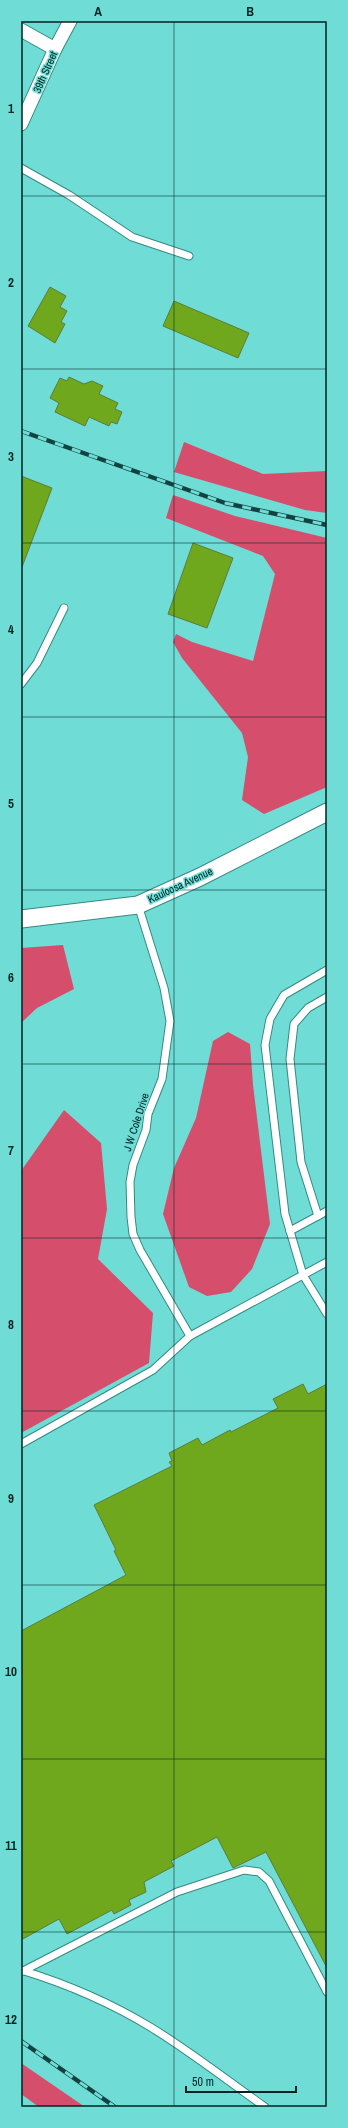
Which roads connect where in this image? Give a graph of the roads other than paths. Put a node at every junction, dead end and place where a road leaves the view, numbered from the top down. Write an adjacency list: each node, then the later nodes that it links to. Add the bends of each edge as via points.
1 (70, 21): 3 (street, 39th Street)
2 (21, 30): 3 (street)
3 (55, 49): 4 (street, 39th Street)
4 (21, 124)
5 (21, 168): 6 (lane, via 69,195 132,237)
6 (189, 256)
7 (64, 608): 8 (lane, via 37,663)
8 (21, 684)
9 (327, 812): 10 (street, Kauloosa Avenue, via 200,877)
10 (138, 905): 11 (street, Kauloosa Avenue); 20 (lane, J W Cole Drive, via 164,988 170,1021 162,1079 148,1114 146,1130 133,1165 130,1182 133,1234)
11 (21, 919)
12 (327, 970): 16 (lane, via 284,995 270,1019 265,1045 285,1214)
13 (327, 997): 15 (lane, via 308,1008 294,1024 290,1059 301,1162)
14 (327, 1211): 15 (lane)
15 (318, 1216): 16 (lane)
16 (290, 1231): 18 (lane)
17 (327, 1262): 18 (lane)
18 (303, 1275): 19 (lane); 20 (lane)
19 (327, 1314)
20 (190, 1336): 21 (lane, via 154,1370)
21 (21, 1444)
22 (22, 1971): 23 (lane, via 177,1892 244,1870 259,1872 269,1881); 24 (lane, via 54,1980 101,2000 152,2028)
23 (327, 1992)
24 (265, 2107)

